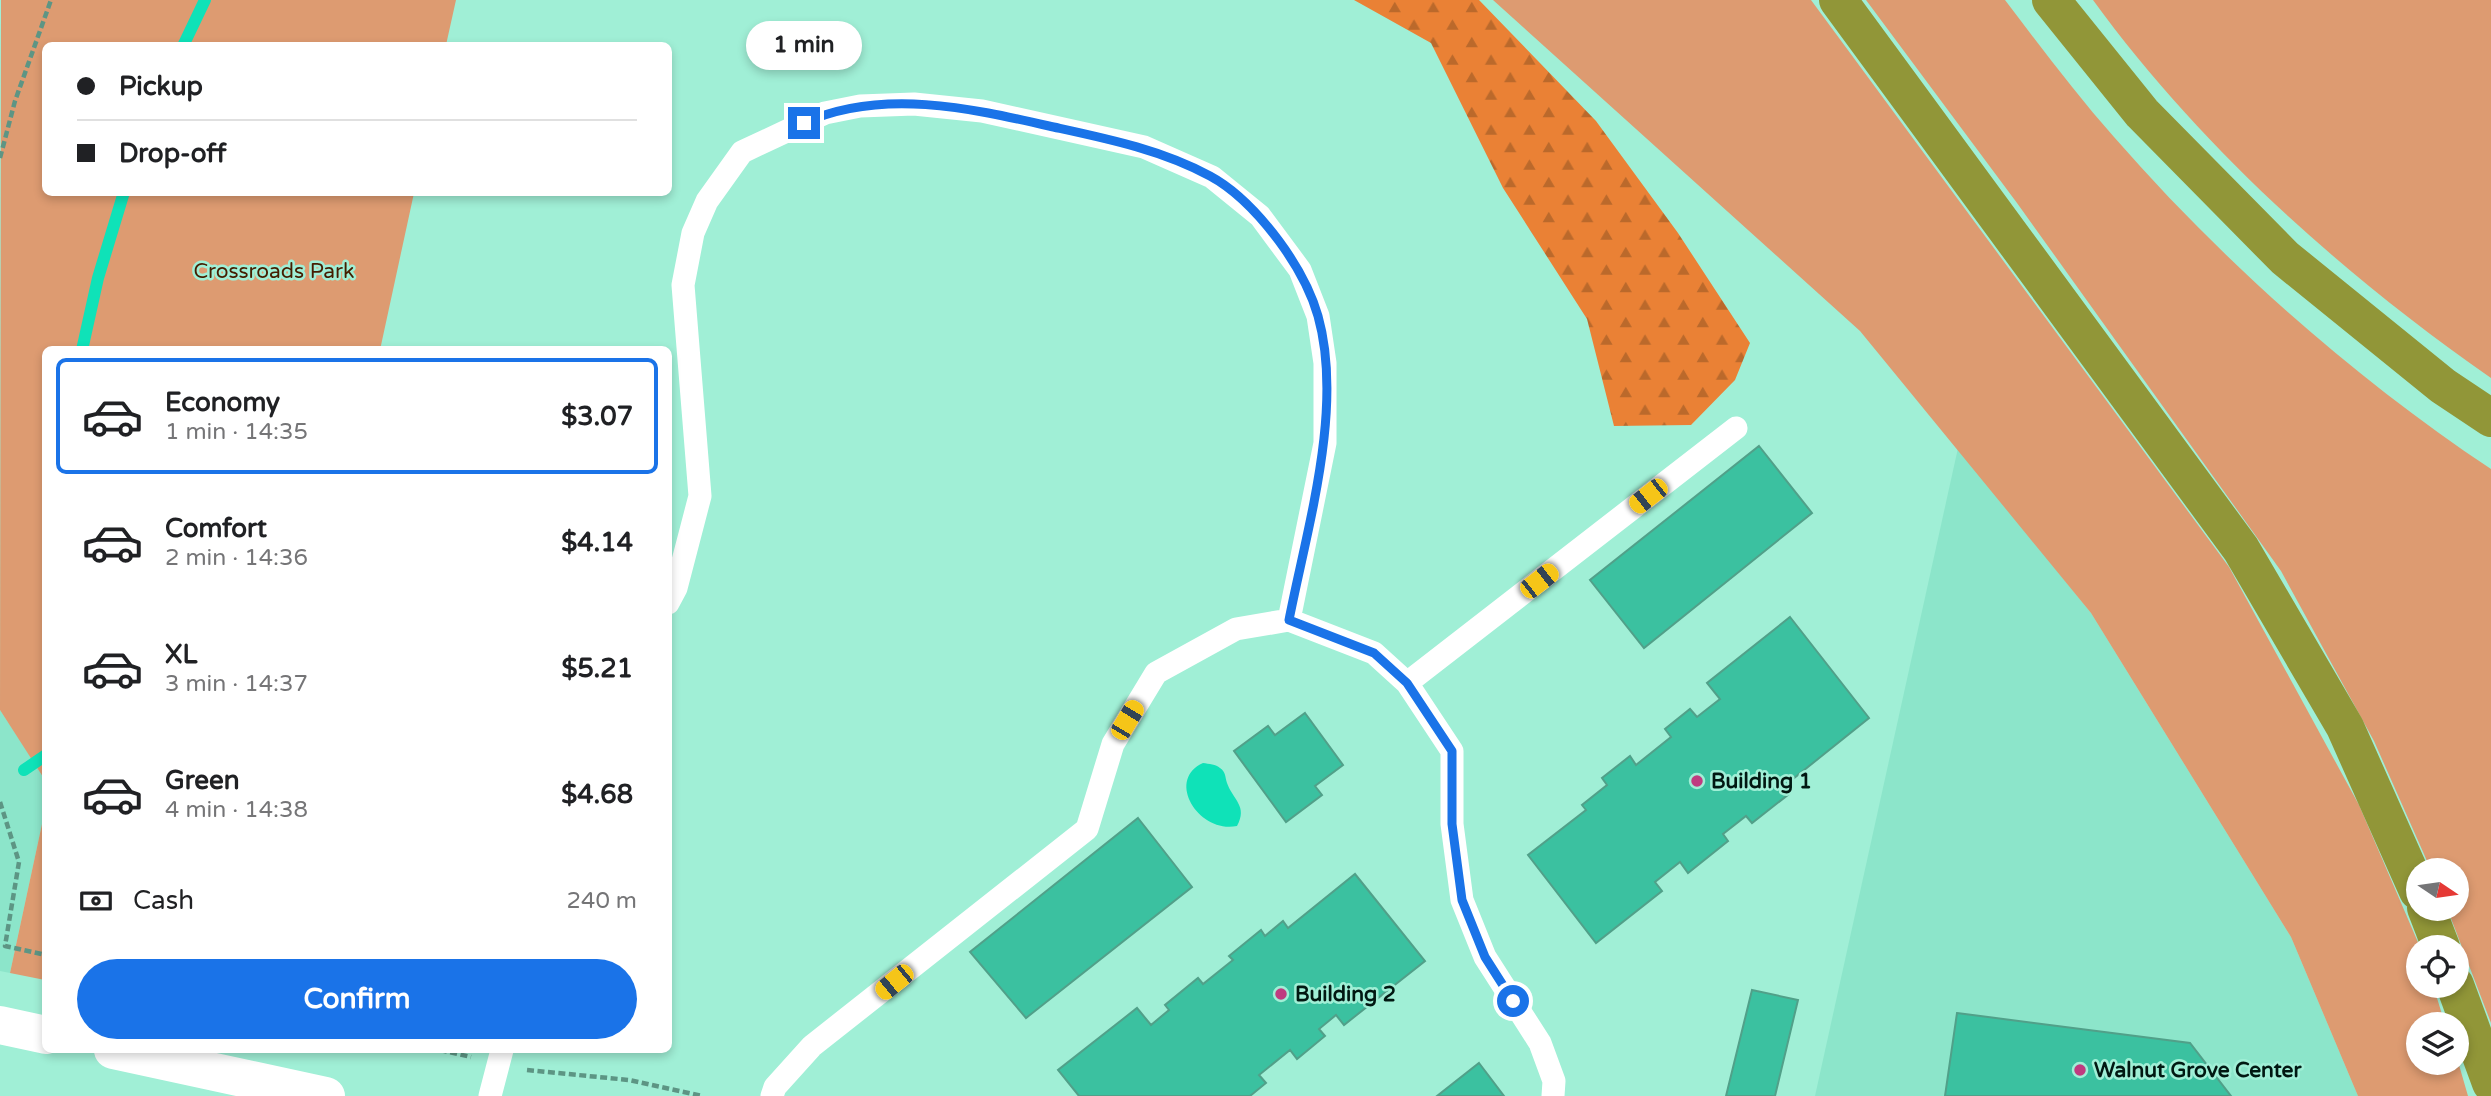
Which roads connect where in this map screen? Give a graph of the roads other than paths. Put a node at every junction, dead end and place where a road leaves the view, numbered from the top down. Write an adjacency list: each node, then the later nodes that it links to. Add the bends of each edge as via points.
1 (1838, 0): 8 (highway, via 2241,550 2345,727)
2 (2051, 0): 3 (highway, via 2142,113 2285,258 2443,386)
3 (2491, 418)
4 (1736, 428): 7 (lane)
5 (672, 596): 6 (lane, via 700,496 683,285 693,233 707,201 742,152 825,113 914,104 982,111 1155,152 1212,177 1260,216 1300,270 1318,316 1324,351 1325,443)
6 (1289, 620): 7 (lane, via 1374,653); 17 (lane, via 1236,629 1156,673 1113,744 1087,829 812,1046)
7 (1407, 683): 18 (lane, via 1452,751 1452,824 1462,900 1485,957 1540,1043 1554,1081)
8 (2406, 864)
9 (2460, 998): 14 (highway)
10 (0, 1025): 11 (main road)
11 (42, 1034)
12 (127, 1053): 15 (main road)
13 (500, 1057): 16 (lane)
14 (2491, 1083)
15 (326, 1096)
16 (490, 1096)
17 (772, 1096)
18 (1553, 1096)

